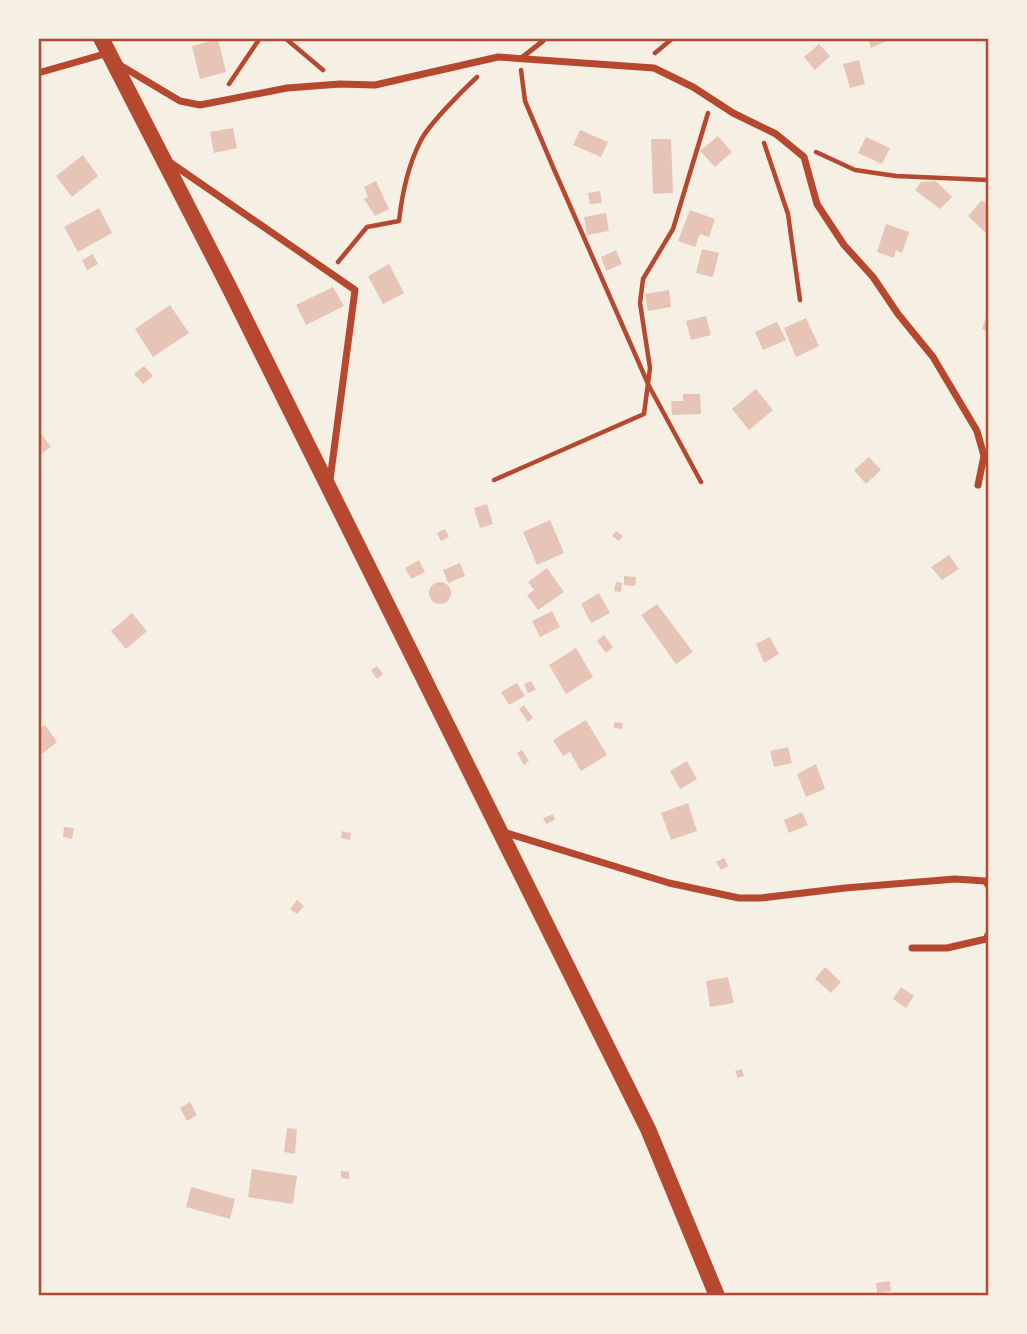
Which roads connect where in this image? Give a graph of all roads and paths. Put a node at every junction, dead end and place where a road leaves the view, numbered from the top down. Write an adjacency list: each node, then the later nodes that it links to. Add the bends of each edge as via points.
1 (260, 38): 10 (path)
2 (285, 38): 8 (path)
3 (543, 38): 6 (lane)
4 (107, 50): 7 (street); 10 (street, via 180,101); 12 (highway)
5 (498, 57): 6 (street); 8 (street, via 375,85); 15 (path, via 460,92 420,140 399,221 367,227)
6 (520, 59): 9 (street, via 654,68); 17 (path, via 524,101)
7 (38, 73)
8 (340, 84): 10 (street, via 287,88)
9 (712, 99): 13 (street, via 776,134); 17 (path, via 673,229 643,279 640,303)
10 (217, 102)
11 (761, 132): 16 (path, via 788,214)
12 (162, 157): 15 (street); 21 (highway)
13 (804, 157): 14 (path, via 818,151 855,170); 20 (street, via 817,204 933,357 977,431 984,456)
14 (989, 180)
15 (329, 272): 21 (street, via 355,290)
16 (800, 300)
17 (649, 386): 18 (path, via 644,414); 19 (path)
18 (494, 480)
19 (701, 482)
20 (978, 485)
21 (329, 488): 22 (highway)
22 (499, 831): 23 (street, via 669,883 739,898 955,879); 26 (highway, via 648,1129)
23 (989, 885)
24 (989, 936): 25 (street, via 947,948)
25 (912, 947)
26 (717, 1296)

